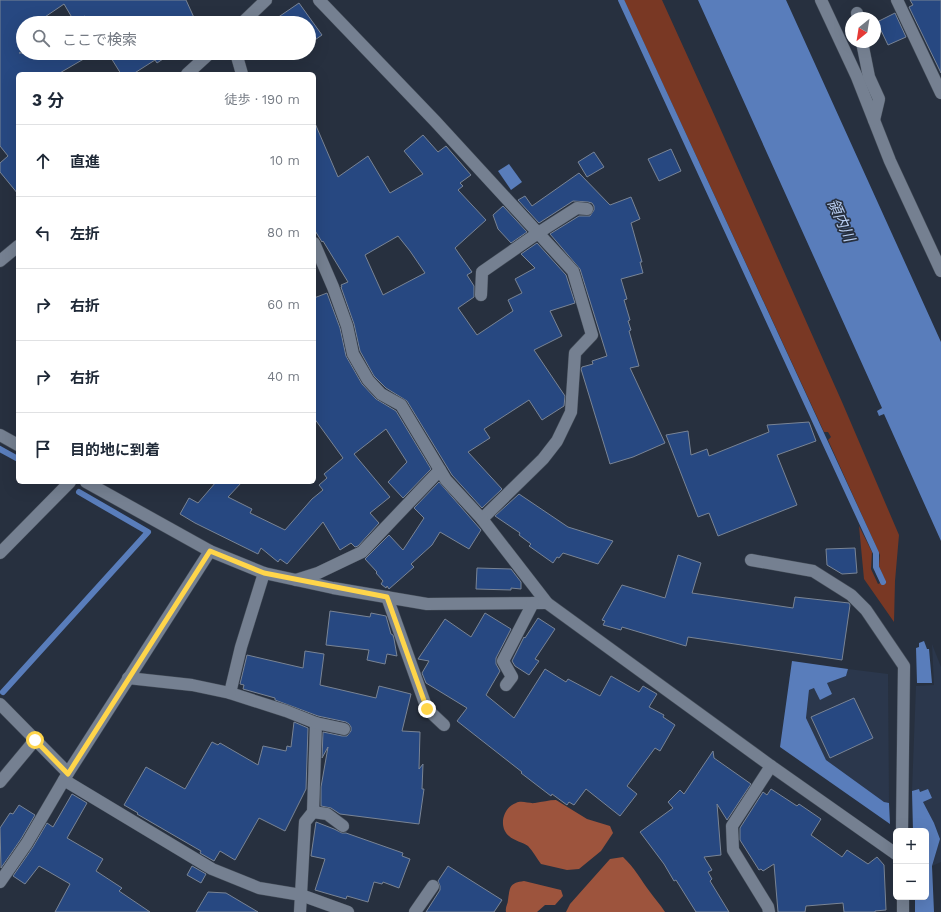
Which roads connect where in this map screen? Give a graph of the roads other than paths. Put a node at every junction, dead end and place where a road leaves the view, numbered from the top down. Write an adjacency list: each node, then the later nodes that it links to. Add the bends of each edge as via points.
1 (266, 0): 5 (street)
2 (319, 0): 14 (street)
3 (821, 0): 12 (street)
4 (897, 0): 11 (street)
5 (249, 16)
6 (863, 48): 12 (street, via 869,77 879,100)
7 (202, 60): 9 (street)
8 (238, 60): 10 (street)
9 (189, 72)
10 (241, 72)
11 (941, 93)
12 (874, 120): 18 (street, via 890,161)
13 (586, 209): 14 (street, via 577,208)
14 (538, 233): 19 (street, via 482,272); 25 (street, via 573,271 592,334 575,353 571,412 557,441)
15 (16, 248): 17 (street)
16 (316, 248): 22 (street, via 347,326 353,354 368,380 381,394 401,405)
17 (0, 261)
18 (941, 271)
19 (482, 295)
20 (0, 435): 21 (street)
21 (16, 444)
22 (440, 470): 25 (street); 30 (street, via 362,552 318,573)
23 (68, 484): 27 (street)
24 (90, 484): 26 (street)
25 (482, 520): 32 (street)
26 (210, 551): 29 (street); 34 (street)
27 (0, 553)
28 (751, 560): 47 (street, via 813,571 851,595 866,610 904,666)
29 (264, 573): 30 (street); 36 (street)
30 (295, 580): 31 (street)
31 (387, 597): 33 (street, via 426,604); 39 (street, via 427,709)
32 (547, 603): 33 (street); 42 (street)
33 (533, 604): 35 (street, via 503,661 512,677)
34 (128, 678): 36 (street, via 192,685); 43 (street)
35 (506, 685)
36 (230, 693): 38 (street)
37 (0, 704): 41 (street)
38 (316, 723): 40 (street); 45 (street)
39 (444, 725)
40 (344, 729)
41 (35, 740): 43 (street); 44 (street)
42 (771, 766): 48 (street); 56 (street, via 732,826 733,850)
43 (66, 777): 49 (street, via 27,843); 51 (street, via 212,869 259,888)
44 (0, 782)
45 (313, 812): 46 (street, via 327,814); 51 (street, via 305,822)
46 (343, 826)
47 (902, 828)
48 (893, 852)
49 (0, 882)
50 (433, 886): 55 (street)
51 (301, 895): 53 (street); 54 (street)
52 (903, 900): 57 (street)
53 (344, 911)
54 (300, 912)
55 (415, 912)
56 (769, 912)
57 (903, 912)

